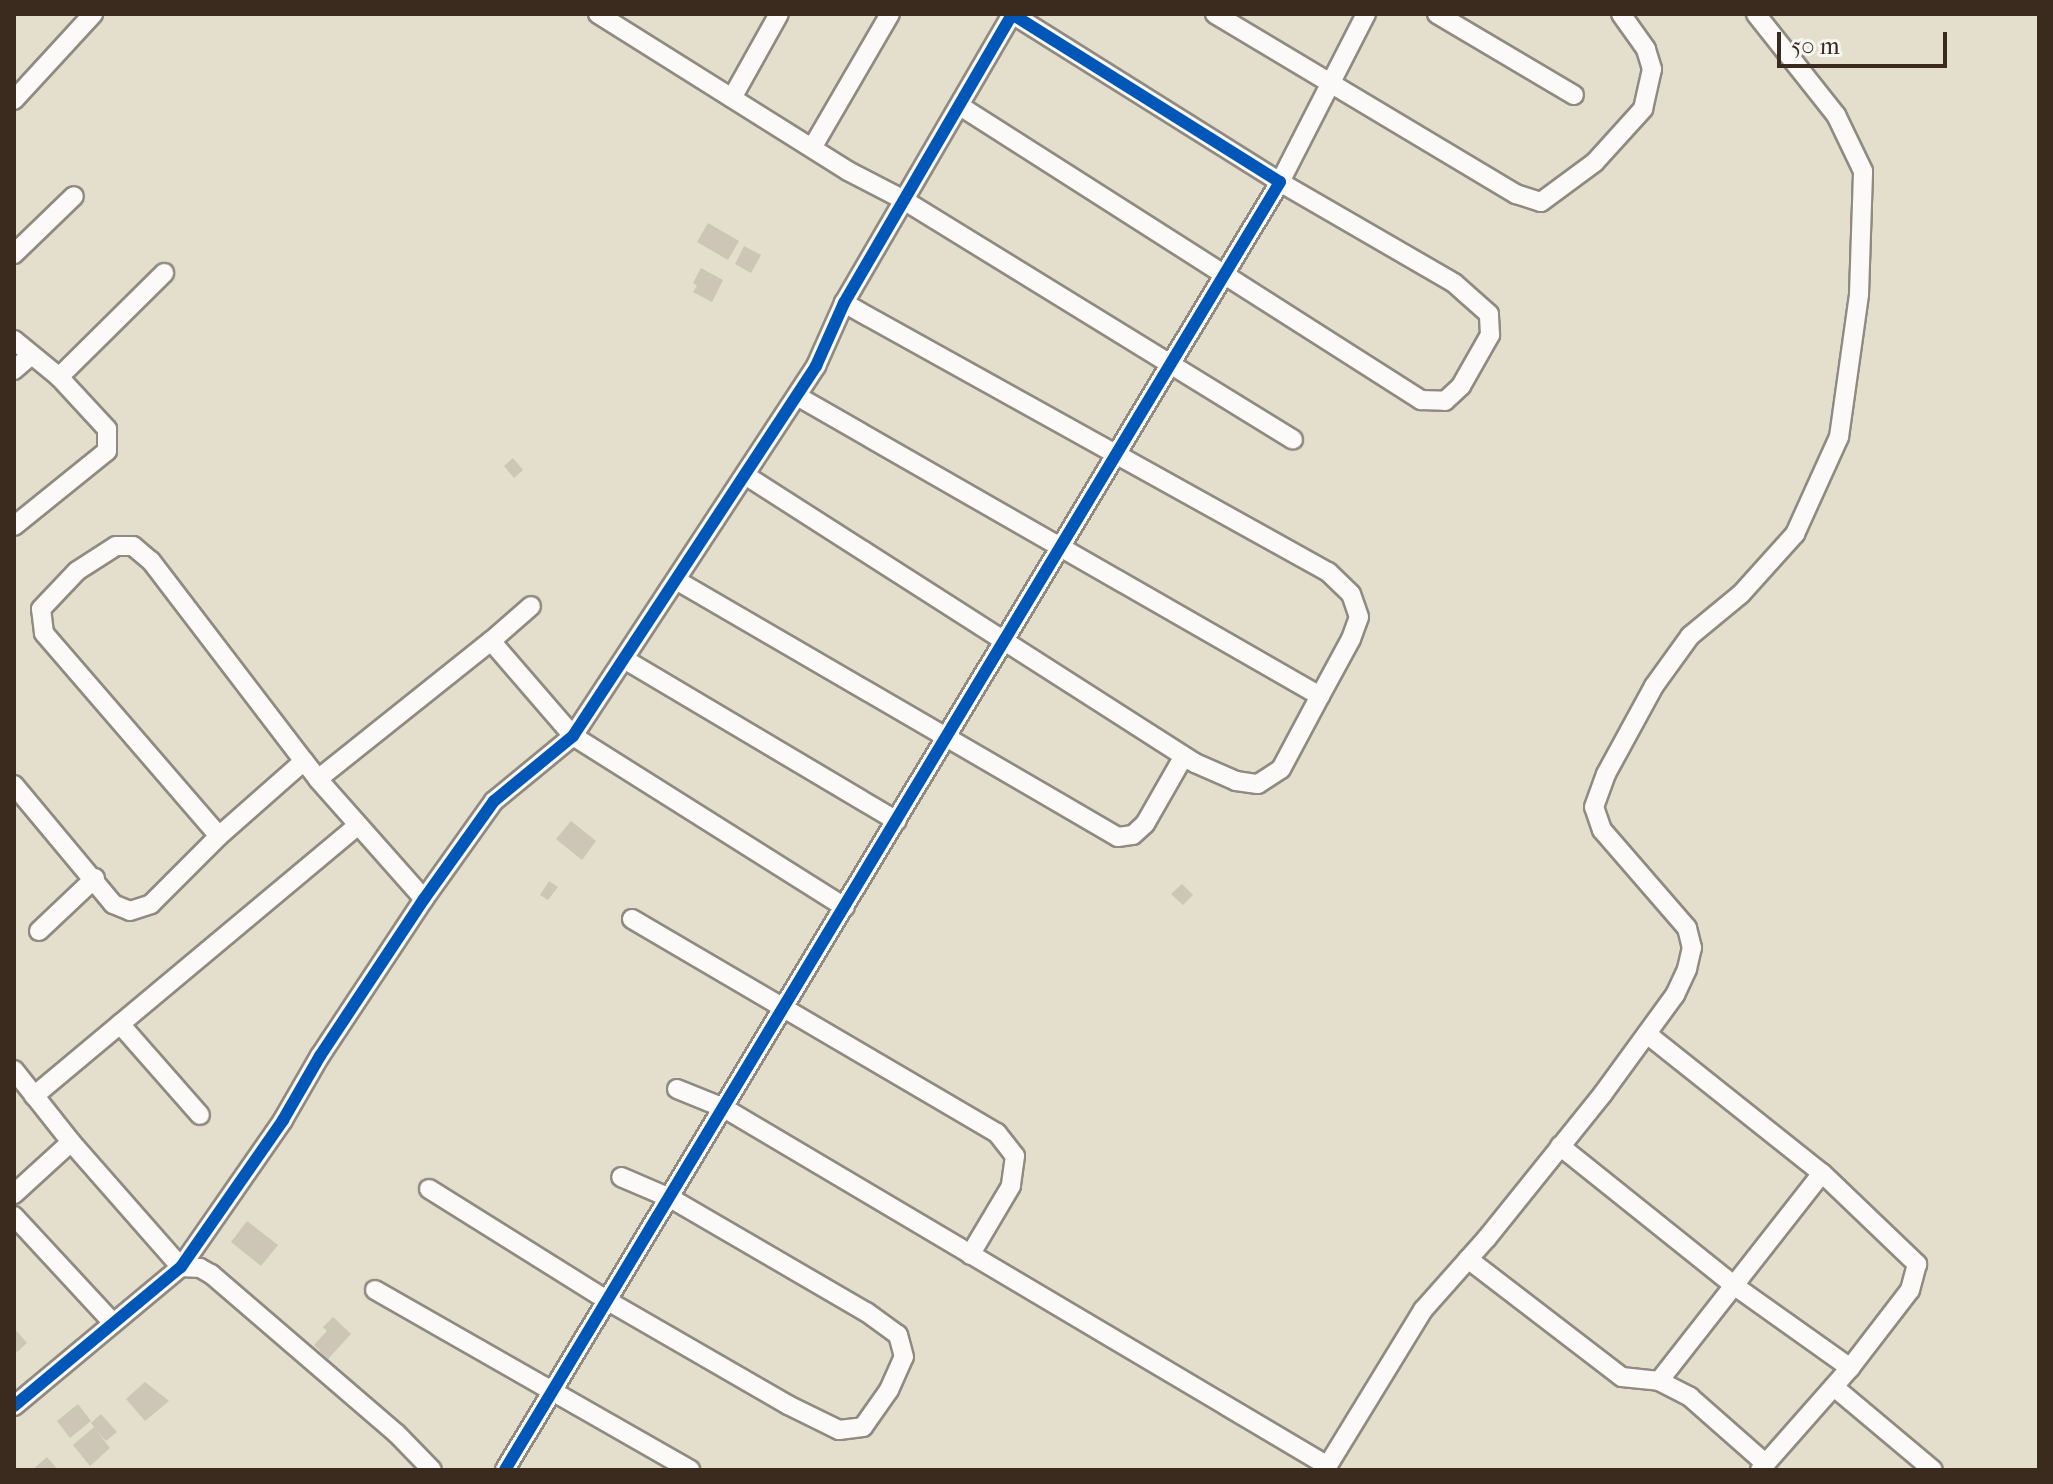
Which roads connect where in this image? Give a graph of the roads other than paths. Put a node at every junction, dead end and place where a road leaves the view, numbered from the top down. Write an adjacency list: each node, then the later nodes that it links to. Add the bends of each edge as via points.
1 (93, 14): 15 (street)
2 (598, 14): 11 (street)
3 (635, 14): 11 (street)
4 (779, 14): 14 (street)
5 (890, 14): 17 (street)
6 (1215, 14): 12 (street)
7 (1366, 14): 12 (street)
8 (1437, 14): 13 (street)
9 (1621, 14): 12 (street, via 1646,49 1652,69 1643,109 1595,162 1541,202 1516,194)
10 (1756, 14): 58 (street, via 1836,115 1863,171 1859,294 1839,437 1795,534 1741,594 1690,636 1654,686 1594,807 1602,830 1670,905 1691,939 1687,969 1675,995)
11 (625, 31): 14 (street)
12 (1330, 83): 18 (street)
13 (1574, 95)
14 (732, 98): 17 (street)
15 (14, 100)
16 (960, 106): 18 (street, via 1012,14); 20 (street); 23 (street)
17 (812, 148): 20 (street)
18 (1280, 182): 23 (street); 23 (street, via 1454,283 1489,314 1490,335 1461,386 1445,401 1421,400)
19 (74, 196): 21 (street)
20 (902, 199): 24 (street); 27 (street)
21 (14, 254)
22 (164, 273): 29 (street)
23 (1226, 275): 27 (street)
24 (844, 303): 30 (street); 32 (street)
25 (14, 340): 26 (street)
26 (31, 355): 28 (street); 29 (street)
27 (1172, 365): 31 (street); 32 (street)
28 (14, 370)
29 (59, 377): 34 (street, via 107,429 107,451)
30 (797, 396): 33 (street); 35 (street)
31 (1293, 440)
32 (1118, 455): 35 (street); 41 (street, via 1328,572 1351,594 1359,617)
33 (745, 475): 36 (street); 39 (street)
34 (14, 526)
35 (1060, 549): 39 (street); 41 (street)
36 (676, 580): 40 (street); 43 (street)
37 (531, 606): 38 (street)
38 (491, 641): 42 (street); 46 (street)
39 (1005, 642): 43 (street); 44 (street)
40 (624, 659): 42 (street); 48 (street)
41 (1320, 696): 44 (street, via 1281,769 1258,784 1236,781)
42 (573, 736): 52 (street, via 494,801); 53 (street)
43 (947, 738): 44 (street, via 1118,837 1133,835 1145,824); 48 (street)
44 (1184, 756)
45 (304, 761): 46 (street); 50 (street); 50 (street, via 151,561 133,546 116,546 77,571 41,609 44,633)
46 (318, 779): 49 (street)
47 (15, 787): 51 (street)
48 (897, 821): 53 (street)
49 (358, 825): 52 (street); 57 (street)
50 (219, 836): 51 (street, via 151,904 130,911 113,904)
51 (95, 878): 55 (street)
52 (424, 899): 74 (street, via 283,1120)
53 (845, 907): 56 (street)
54 (632, 919): 56 (street)
55 (39, 931)
56 (782, 1011): 62 (street); 72 (street, via 997,1133 1015,1156 1011,1186)
57 (120, 1024): 61 (street); 63 (street)
58 (1647, 1034): 65 (street); 66 (street)
59 (14, 1070): 61 (street)
60 (677, 1089): 62 (street)
61 (34, 1096): 64 (street)
62 (724, 1108): 70 (street); 72 (street)
63 (200, 1115)
64 (71, 1142): 69 (street); 74 (street)
65 (1560, 1146): 73 (street); 75 (street)
66 (1822, 1173): 75 (street); 79 (street, via 1917,1264 1910,1290)
67 (621, 1177): 70 (street)
68 (429, 1189): 77 (street)
69 (14, 1194)
70 (670, 1198): 77 (street); 77 (street, via 898,1335 904,1357 889,1390 863,1427 839,1430)
71 (14, 1216): 78 (street)
72 (970, 1255): 85 (street)
73 (1468, 1259): 80 (street, via 1622,1377); 85 (street, via 1423,1310)
74 (181, 1267): 78 (street); 86 (street, via 211,1274)
75 (1732, 1284): 79 (street); 80 (street)
76 (375, 1290): 82 (street)
77 (608, 1301): 82 (street)
78 (113, 1323): 83 (street)
79 (1850, 1368): 81 (street)
80 (1659, 1381): 84 (street, via 1690,1397)
81 (1834, 1387): 84 (street); 89 (street)
82 (553, 1392): 87 (street); 88 (street)
83 (14, 1406)
84 (1763, 1467)
85 (1327, 1468)
86 (432, 1470)
87 (505, 1470)
88 (690, 1470)
89 (1933, 1470)

